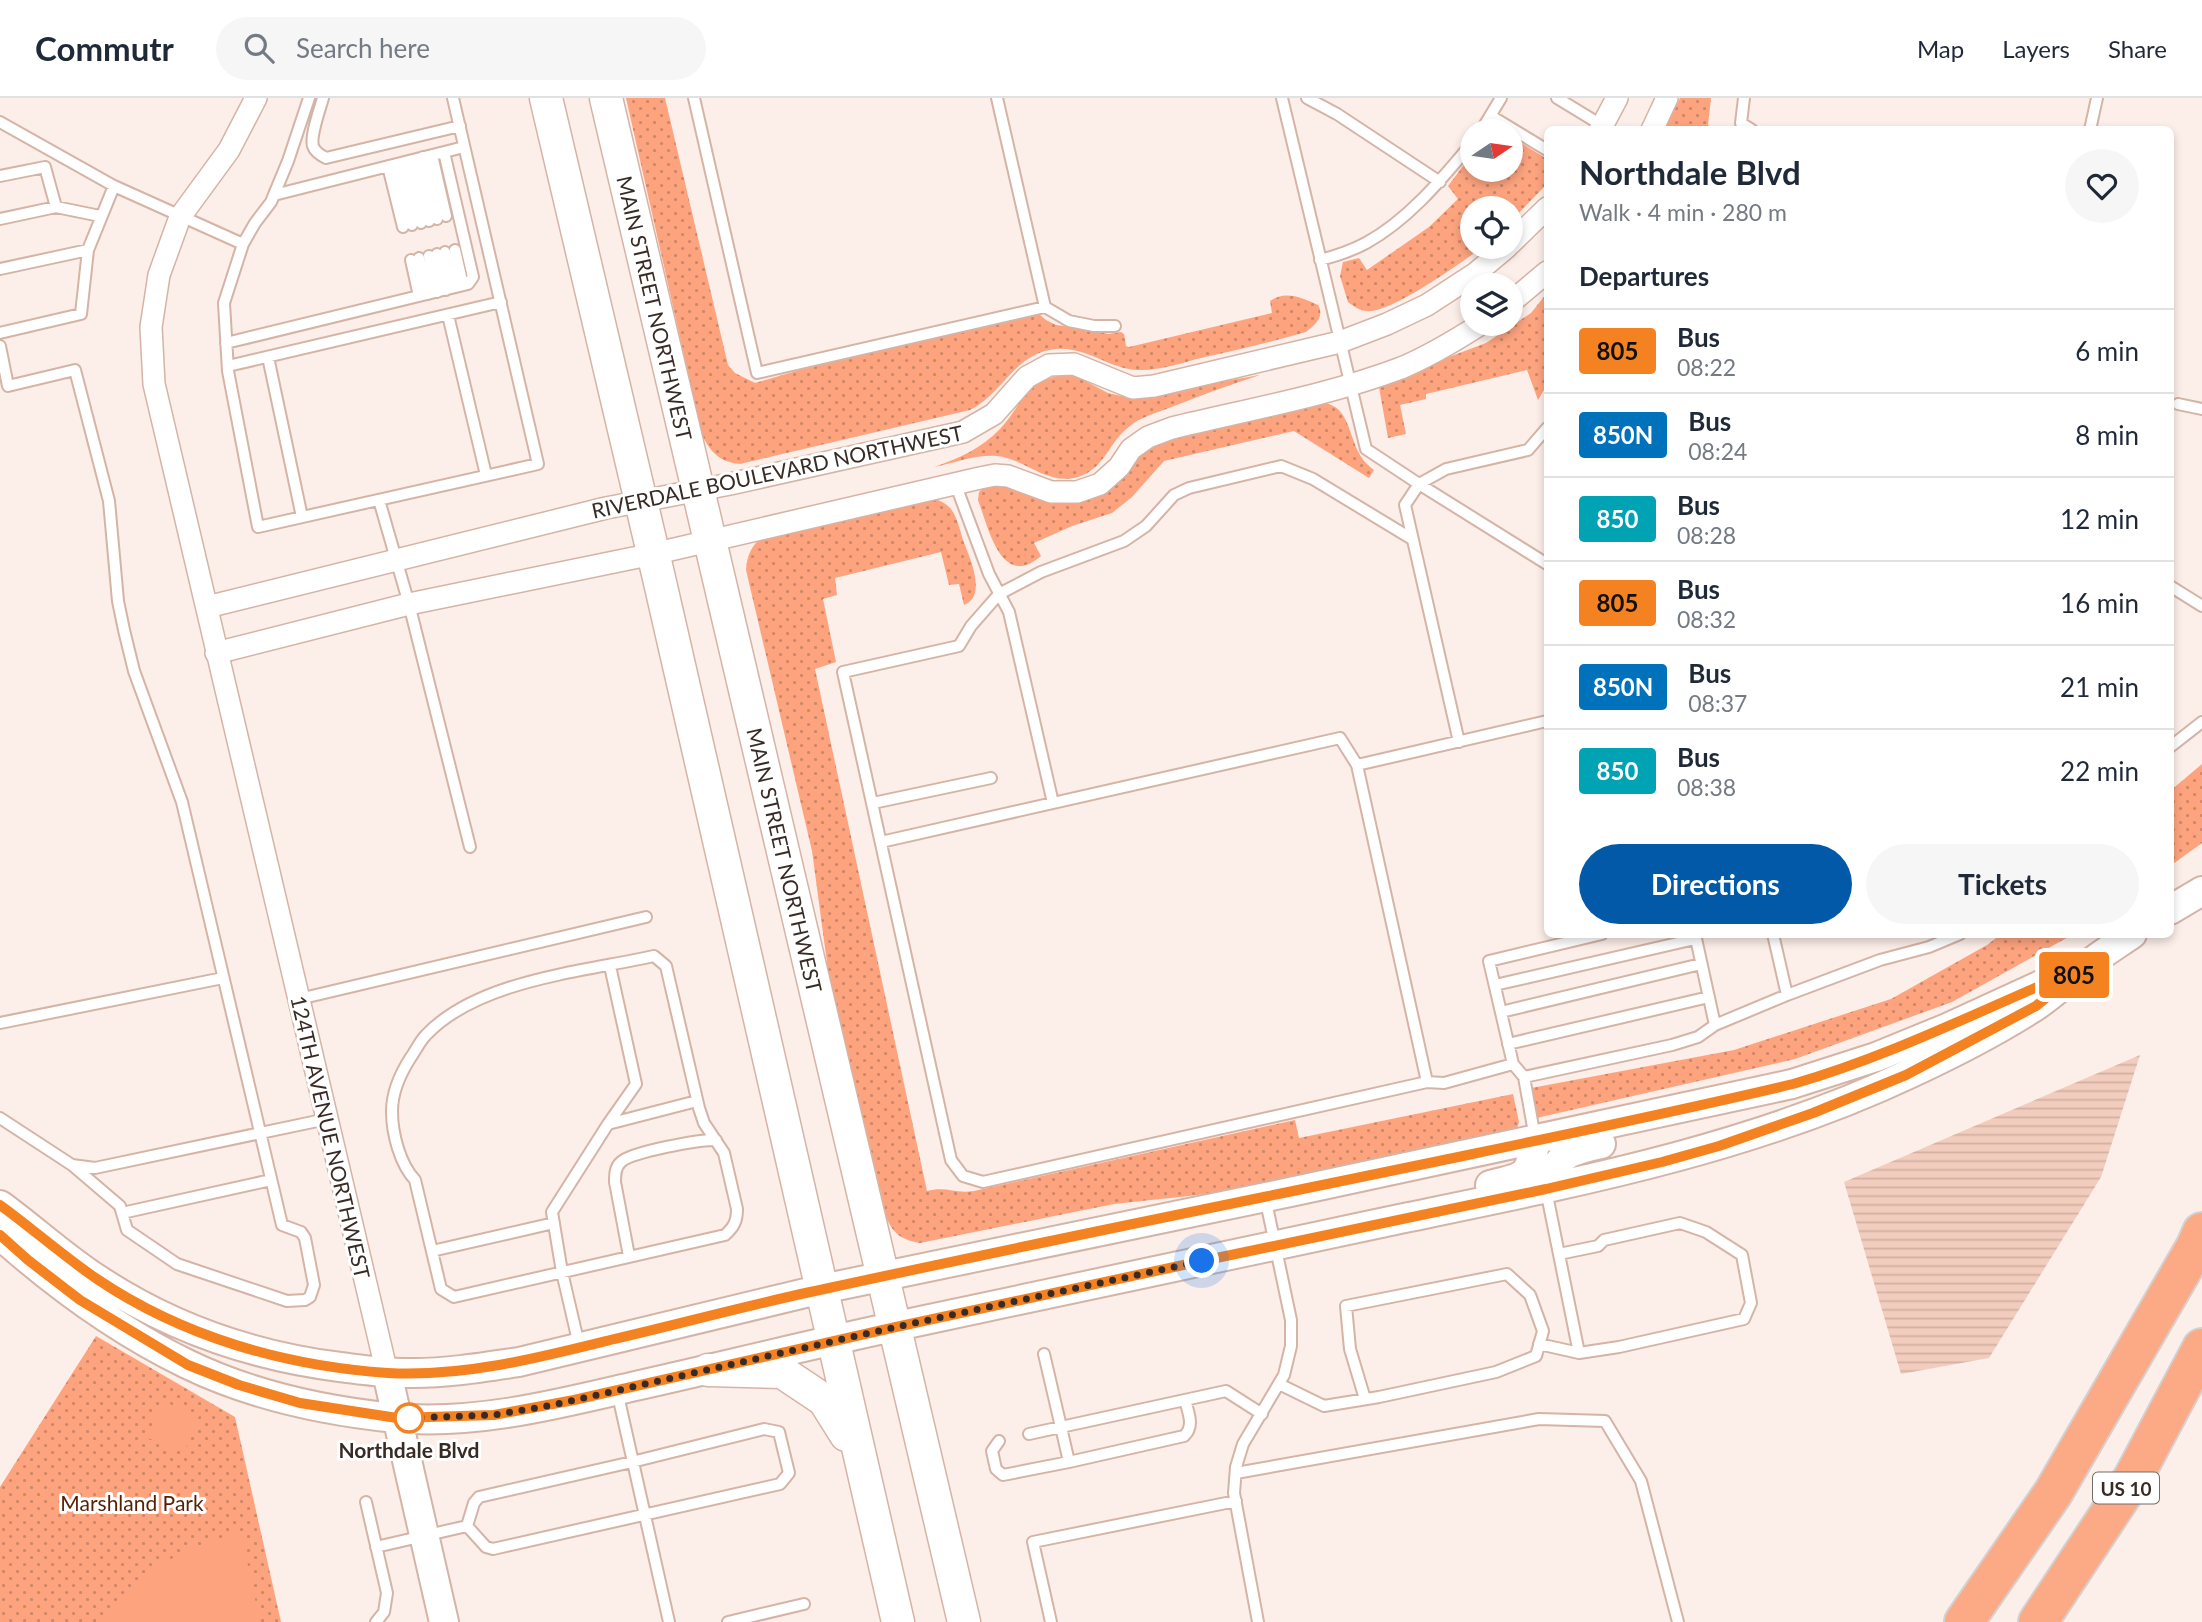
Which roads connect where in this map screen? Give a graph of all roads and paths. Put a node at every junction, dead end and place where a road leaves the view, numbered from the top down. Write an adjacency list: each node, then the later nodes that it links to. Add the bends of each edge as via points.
1 (256, 98): 38 (street, via 229,150)
2 (309, 98): 34 (lane)
3 (323, 98): 20 (lane, via 312,145 326,158)
4 (453, 98): 20 (lane)
5 (547, 98): 71 (main road)
6 (606, 98): 69 (main road, MAIN STREET NORTHWEST)
7 (694, 98): 52 (lane, via 757,373)
8 (997, 98): 52 (lane)
9 (1282, 98): 46 (lane)
10 (1307, 98): 32 (lane)
11 (1501, 98): 17 (lane)
12 (1557, 98): 21 (lane)
13 (1617, 98): 22 (street)
14 (1667, 98): 23 (street)
15 (1744, 98): 24 (lane, via 1741,123)
16 (2097, 98): 25 (lane)
17 (1491, 116): 18 (lane); 27 (lane)
18 (1489, 119)
19 (0, 122): 33 (lane)
20 (460, 126): 26 (lane)
21 (1600, 126)
22 (1604, 126)
23 (1654, 126)
24 (1746, 126)
25 (2091, 126)
26 (464, 147): 28 (lane); 51 (lane)
27 (1544, 148)
28 (444, 152): 30 (lane); 49 (lane, via 472,277 468,284)
29 (1460, 158): 32 (lane)
30 (410, 161): 34 (lane); 40 (lane); 40 (lane); 40 (lane)
31 (0, 176): 35 (lane, via 45,167)
32 (1440, 182): 46 (lane, via 1368,242)
33 (114, 187): 37 (lane); 38 (lane)
34 (274, 195): 42 (lane)
35 (56, 207): 37 (lane); 39 (lane)
36 (1544, 211): 41 (street, RIVERDALE BOULEVARD NORTHWEST)
37 (100, 216): 43 (lane)
38 (180, 217): 42 (lane); 82 (street, via 159,275 151,327 154,384)
39 (0, 219)
40 (425, 222)
41 (1523, 231)
42 (243, 244): 58 (lane, via 225,303)
43 (88, 250): 47 (lane); 55 (lane, via 81,314)
44 (433, 255): 49 (lane); 49 (lane); 49 (lane)
45 (1492, 259): 57 (street, RIVERDALE BOULEVARD NORTHWEST, via 1427,305)
46 (1320, 260): 57 (lane)
47 (0, 269)
48 (1544, 275): 50 (street)
49 (441, 291): 58 (lane)
50 (1523, 292)
51 (501, 302): 53 (lane); 66 (lane, via 538,464)
52 (1045, 307): 54 (lane, via 1069,321)
53 (448, 315): 60 (lane); 66 (lane)
54 (1115, 326)
55 (0, 333)
56 (1462, 336): 62 (street, via 1402,367)
57 (1340, 342): 62 (lane); 69 (street, RIVERDALE BOULEVARD NORTHWEST, via 1133,388 1074,364 1049,365 1027,377 994,414 963,432)
58 (226, 343): 61 (lane)
59 (0, 346): 106 (lane, via 8,386 75,370 109,501 118,601 134,671 182,802)
60 (268, 357): 61 (lane); 72 (lane)
61 (228, 366): 72 (lane, via 258,527)
62 (1350, 385): 67 (street, via 1148,437 1100,484 1077,492 1051,492 995,475); 68 (lane, via 1366,449)
63 (2178, 404): 64 (lane)
64 (2202, 409)
65 (1544, 431): 68 (lane, via 1528,450 1446,468)
66 (486, 475): 70 (lane)
67 (956, 483): 74 (street); 79 (lane)
68 (1419, 484): 73 (lane, via 1405,505); 77 (lane)
69 (697, 491): 71 (street, RIVERDALE BOULEVARD NORTHWEST); 74 (main road, MAIN STREET NORTHWEST)
70 (379, 500): 72 (lane); 76 (lane)
71 (640, 503): 75 (main road); 76 (street, RIVERDALE BOULEVARD NORTHWEST)
72 (302, 517)
73 (1412, 539): 79 (lane, via 1313,479 1281,466 1189,488 1174,495 1146,526 1124,541 1041,572); 86 (lane)
74 (709, 540): 75 (street); 141 (main road, MAIN STREET NORTHWEST)
75 (653, 554): 80 (street); 142 (main road)
76 (397, 559): 80 (lane); 82 (street, RIVERDALE BOULEVARD NORTHWEST)
77 (1544, 562)
78 (2174, 588): 81 (lane)
79 (999, 594): 90 (lane, via 959,646 844,672); 91 (lane, via 1009,612)
80 (409, 604): 83 (street); 93 (lane)
81 (2202, 606)
82 (207, 607): 83 (street, 124TH AVENUE NORTHWEST)
83 (216, 653): 110 (street, 124TH AVENUE NORTHWEST)
84 (1544, 722): 86 (lane)
85 (2202, 722): 87 (lane)
86 (1459, 742): 88 (lane)
87 (2174, 744)
88 (1357, 765): 91 (lane, via 1340,737); 117 (lane)
89 (991, 778): 90 (lane)
90 (873, 803): 92 (lane)
91 (1053, 803): 92 (lane)
92 (881, 842): 117 (lane, via 951,1160 964,1177 984,1182)
93 (470, 847)
94 (2202, 891): 95 (street)
95 (2174, 908)
96 (646, 917): 110 (lane)
97 (1585, 938): 107 (lane, via 1489,961)
98 (1691, 938): 107 (lane)
99 (1695, 938): 103 (lane)
100 (1774, 938): 108 (lane)
101 (1951, 938): 108 (lane)
102 (2126, 938): 105 (street)
103 (1702, 964): 109 (lane); 111 (lane)
104 (610, 966): 118 (lane, via 654,956 666,966); 122 (lane, via 636,1084); 137 (lane, via 500,990 457,1011 425,1035 403,1069 392,1096 392,1122 405,1170 415,1180)
105 (2084, 967): 119 (street, via 1836,1072); 128 (street, via 2036,1006 1941,1058 1863,1093 1719,1146)
106 (223, 978): 112 (lane); 123 (lane)
107 (1495, 985): 111 (lane)
108 (1787, 995): 113 (lane)
109 (1709, 997): 113 (lane); 114 (lane)
110 (299, 999): 121 (street, 124TH AVENUE NORTHWEST)
111 (1501, 1012): 114 (lane)
112 (0, 1023)
113 (1716, 1025): 116 (lane, via 1699,1037 1672,1045)
114 (1508, 1044): 115 (lane)
115 (1513, 1064): 116 (lane); 117 (lane, via 1444,1083)
116 (1524, 1077): 125 (lane)
117 (1427, 1082)
118 (697, 1101): 122 (lane); 124 (lane)
119 (1643, 1117): 125 (street); 128 (street, via 1620,1140 1564,1155)
120 (0, 1118): 126 (lane)
121 (327, 1119): 123 (lane); 151 (street, 124TH AVENUE NORTHWEST)
122 (608, 1124): 133 (lane, via 552,1212)
123 (261, 1133): 126 (lane, via 95,1168); 127 (lane)
124 (716, 1140): 139 (lane, via 621,1161 615,1182); 139 (lane, via 724,1153 737,1209 731,1230)
125 (1536, 1140): 129 (street); 132 (street, via 1531,1164 1520,1177 1423,1202)
126 (72, 1165): 131 (lane, via 120,1206)
127 (271, 1180): 131 (lane); 131 (lane, via 282,1225 301,1232 304,1238 314,1285 305,1300 288,1301 177,1264 127,1230)
128 (1546, 1189): 132 (street); 138 (lane)
129 (1265, 1198): 136 (lane); 141 (street)
130 (0, 1205): 151 (street, via 96,1279 195,1331 256,1352)
131 (122, 1213)
132 (1413, 1216): 136 (street)
133 (554, 1223): 137 (lane); 140 (lane)
134 (2202, 1232): 165 (highway, US 10)
135 (0, 1236): 157 (street, via 80,1300 188,1365 300,1403)
136 (1276, 1245): 143 (street); 152 (lane, via 1291,1320 1291,1346)
137 (432, 1251): 140 (lane, via 441,1289 454,1297)
138 (1559, 1254): 148 (lane); 148 (lane, via 1680,1223 1706,1232 1742,1255 1751,1303 1744,1320)
139 (629, 1256): 140 (lane)
140 (562, 1272): 146 (lane)
141 (884, 1276): 142 (street); 143 (main road, MAIN STREET NORTHWEST)
142 (822, 1289): 144 (main road); 146 (street)
143 (896, 1327): 144 (street); 178 (main road, MAIN STREET NORTHWEST)
144 (833, 1341): 150 (street); 161 (main road)
145 (1539, 1344): 148 (lane); 154 (lane, via 1536,1356 1496,1372); 154 (lane, via 1544,1331 1530,1295 1507,1274 1346,1306 1350,1349)
146 (580, 1348): 151 (street, via 485,1367)
147 (2202, 1348): 184 (highway, US 10, via 2133,1478)
148 (1579, 1353)
149 (1044, 1354): 158 (lane)
150 (708, 1370): 153 (street); 161 (main road, via 782,1372 824,1400)
151 (387, 1373): 157 (street, 124TH AVENUE NORTHWEST)
152 (1279, 1384): 154 (lane, via 1324,1406); 156 (lane)
153 (617, 1391): 157 (street, via 494,1415); 162 (lane)
154 (1365, 1399)
155 (1185, 1400): 156 (lane, via 1226,1391); 158 (lane); 163 (lane, via 1191,1425 1184,1436)
156 (1262, 1414): 164 (lane, via 1243,1444)
157 (397, 1418): 170 (street, 124TH AVENUE NORTHWEST)
158 (1061, 1427): 159 (lane); 163 (lane)
159 (1029, 1434)
160 (999, 1441): 163 (lane, via 992,1451 996,1469 1003,1475)
161 (860, 1457): 177 (main road)
162 (632, 1462): 168 (lane); 168 (lane, via 764,1429 779,1432 789,1473 780,1484); 169 (lane, via 479,1497)
163 (1069, 1462)
164 (1236, 1473): 166 (lane); 181 (lane, via 1539,1419 1605,1421 1641,1481)
165 (2053, 1493): 182 (highway); 183 (highway, US 10)
166 (1236, 1501): 179 (lane, via 1033,1542); 180 (lane)
167 (366, 1502): 171 (lane)
168 (645, 1515): 169 (lane, via 493,1549); 175 (lane)
169 (467, 1527): 170 (lane)
170 (425, 1537): 171 (lane); 174 (street, 124TH AVENUE NORTHWEST)
171 (376, 1547): 173 (lane, via 387,1593 384,1612)
172 (804, 1604): 176 (lane)
173 (376, 1622)
174 (444, 1622)
175 (669, 1622)
176 (728, 1622)
177 (898, 1622)
178 (964, 1622)
179 (1051, 1622)
180 (1258, 1622)
181 (1678, 1622)
182 (1948, 1622)
183 (1964, 1622)
184 (2038, 1622)

